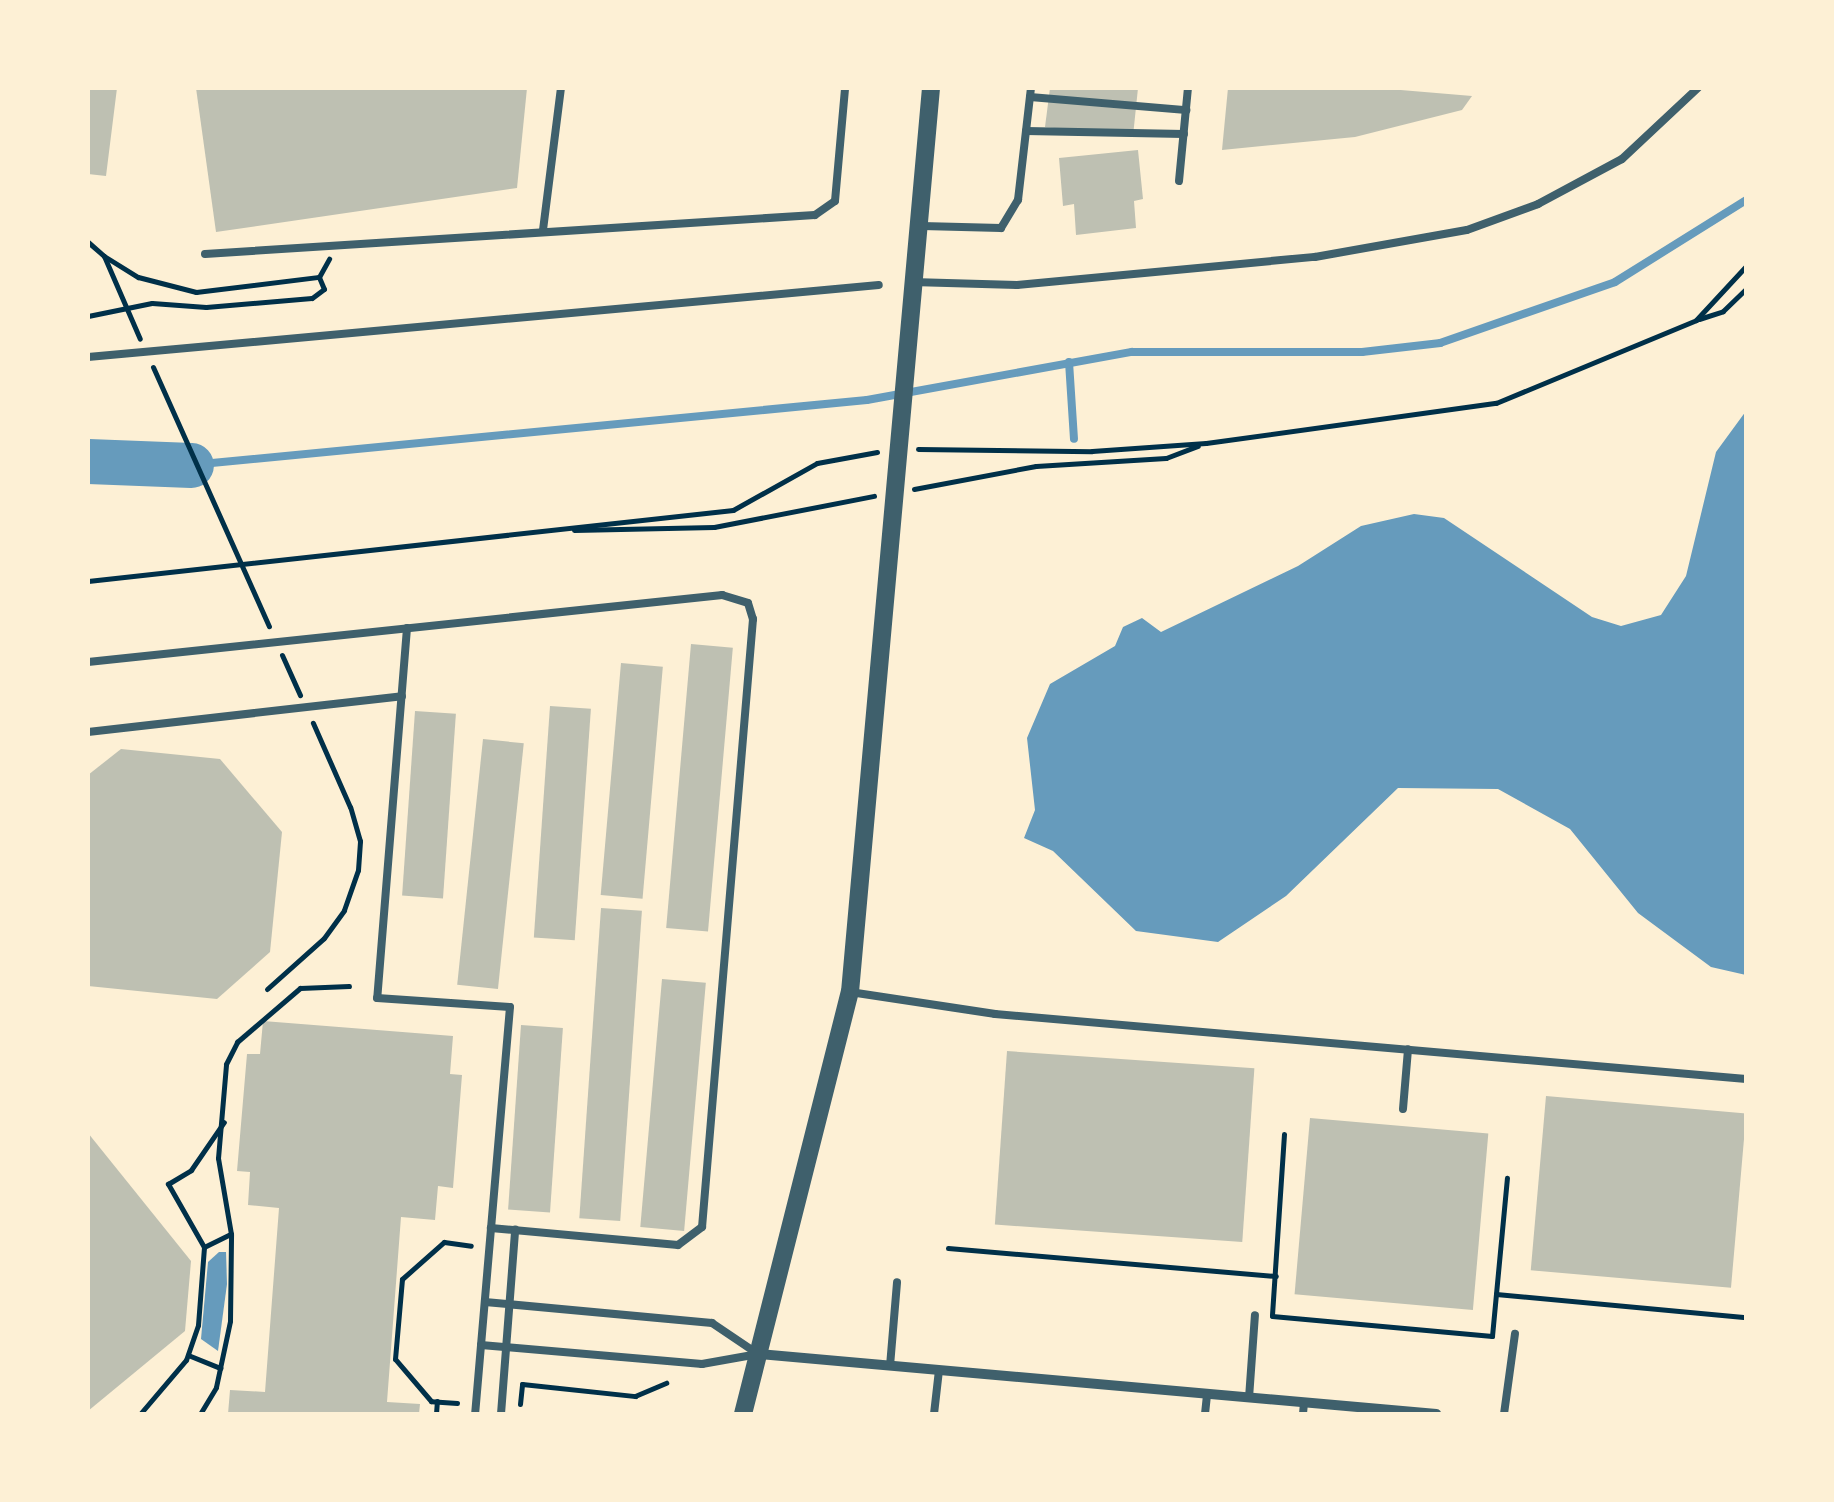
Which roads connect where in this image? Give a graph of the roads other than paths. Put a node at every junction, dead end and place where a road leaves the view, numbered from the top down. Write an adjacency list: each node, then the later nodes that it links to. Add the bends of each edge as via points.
1 (561, 88): 12 (lane)
2 (845, 88): 12 (lane, via 835,202 814,215)
3 (931, 88): 11 (street)
4 (1188, 88): 7 (lane)
5 (1698, 88): 14 (lane, via 1622,159 1538,204 1467,230 1315,256 1017,285)
6 (1030, 92): 7 (lane); 8 (lane)
7 (1186, 110): 9 (lane)
8 (1026, 131): 9 (lane); 11 (lane, via 1018,200 1000,228)
9 (1184, 134): 10 (lane)
10 (1178, 182)
11 (918, 226): 14 (street)
12 (543, 230): 13 (lane)
13 (205, 254)
14 (912, 282): 21 (street)
15 (879, 285): 16 (lane)
16 (88, 357)
17 (407, 628): 18 (lane); 19 (lane); 26 (lane, via 722,594 748,603 753,619 702,1227 678,1245)
18 (88, 662)
19 (402, 696): 20 (lane); 25 (lane, via 377,998 510,1007)
20 (88, 732)
21 (850, 992): 22 (lane, via 995,1014); 34 (street)
22 (1408, 1049): 23 (lane); 24 (lane)
23 (1746, 1079)
24 (1403, 1110)
25 (491, 1228): 26 (lane); 28 (lane)
26 (515, 1230): 29 (lane)
27 (897, 1282): 35 (lane)
28 (485, 1302): 29 (lane); 32 (lane)
29 (510, 1304): 33 (lane); 34 (lane, via 712,1323)
30 (1254, 1315): 38 (lane)
31 (1515, 1334): 46 (lane)
32 (481, 1345): 33 (lane); 40 (lane)
33 (506, 1348): 34 (lane, via 702,1364); 41 (lane)
34 (758, 1354): 35 (street); 42 (street)
35 (890, 1366): 36 (street)
36 (938, 1370): 37 (street); 43 (lane)
37 (1207, 1394): 38 (street); 44 (lane)
38 (1250, 1398): 39 (street)
39 (1303, 1409): 45 (street)
40 (474, 1414)
41 (501, 1414)
42 (743, 1414)
43 (934, 1414)
44 (1205, 1414)
45 (1436, 1414)
46 (1504, 1414)

